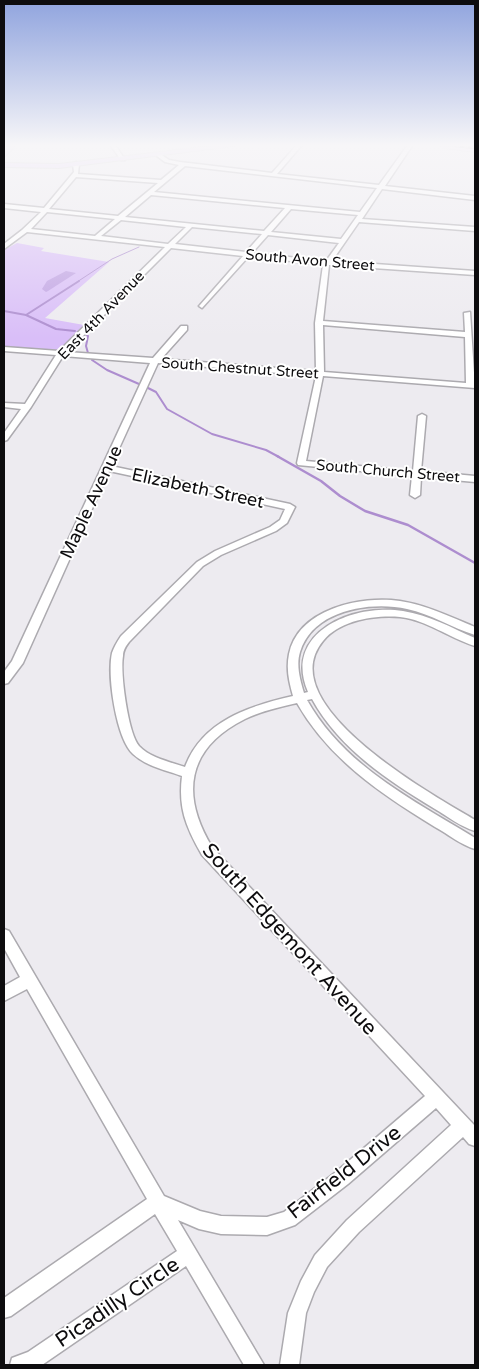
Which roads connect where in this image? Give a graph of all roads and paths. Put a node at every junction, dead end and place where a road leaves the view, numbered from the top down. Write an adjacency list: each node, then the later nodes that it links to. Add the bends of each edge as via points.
1 (44, 210): 7 (street); 11 (street)
2 (130, 210): 7 (street)
3 (286, 210): 12 (street)
4 (319, 210): 6 (street)
5 (365, 210): 6 (street)
6 (362, 214): 8 (street)
7 (120, 218): 9 (street); 13 (street)
8 (357, 220): 10 (street); 14 (street)
9 (191, 225): 12 (street); 15 (street, East 4th Avenue)
10 (475, 229)
11 (26, 230): 13 (street, South Avon Street); 16 (street)
12 (266, 233): 14 (street); 17 (street)
13 (97, 237): 15 (street, South Avon Street)
14 (342, 241): 18 (street)
15 (171, 245): 17 (street, South Avon Street); 26 (street, East 4th Avenue)
16 (4, 247)
17 (248, 254): 18 (street, South Avon Street); 20 (street)
18 (327, 263): 19 (street, South Avon Street); 22 (street)
19 (475, 273)
20 (202, 306)
21 (468, 313): 24 (street)
22 (319, 323): 24 (street); 28 (street)
23 (184, 328): 27 (street, Maple Avenue)
24 (469, 335): 29 (street)
25 (4, 349): 26 (street, South Chestnut Street)
26 (61, 354): 27 (street, South Chestnut Street); 31 (street, East 4th Avenue)
27 (155, 361): 28 (street, South Chestnut Street); 34 (street, Maple Avenue)
28 (320, 374): 29 (street, South Chestnut Street); 35 (street, South Church Street, via 301,463)
29 (473, 386)
30 (4, 405): 31 (street)
31 (27, 407): 33 (street, East 4th Avenue)
32 (422, 416): 35 (street)
33 (4, 438)
34 (106, 468): 40 (street, Maple Avenue, via 17,663); 43 (street, Elizabeth Street, via 290,507 284,521 273,529 200,564 120,647 117,667 124,722 131,744 144,756)
35 (416, 474): 36 (street, South Church Street); 37 (street)
36 (475, 479)
37 (415, 494)
38 (475, 631): 42 (street, via 422,609 398,604 360,605 331,613 310,626 295,647 293,676)
39 (475, 642): 41 (street, via 401,614 379,613 352,618 328,629 314,643 308,678)
40 (4, 680)
41 (315, 694): 42 (street, South Edgemont Avenue); 44 (street, via 332,722 361,751 396,778)
42 (301, 698): 43 (street, South Edgemont Avenue, via 250,712 228,723 207,740 194,757); 45 (street, via 319,729 357,768)
43 (188, 773): 49 (street, South Edgemont Avenue, via 186,804 195,832 207,851)
44 (475, 826)
45 (475, 844)
46 (4, 935): 47 (street)
47 (29, 980): 48 (street); 52 (street)
48 (4, 994)
49 (436, 1098): 50 (street, South Edgemont Avenue); 52 (street, Fairfield Drive, via 289,1219 267,1226 221,1225 199,1220)
50 (462, 1126): 51 (street, South Edgemont Avenue); 57 (street, via 353,1226 320,1261 297,1313)
51 (475, 1138)
52 (158, 1202): 53 (street); 54 (street)
53 (188, 1254): 55 (street, Picadilly Circle, via 33,1360); 56 (street)
54 (4, 1309)
55 (20, 1365)
56 (255, 1365)
57 (290, 1365)

